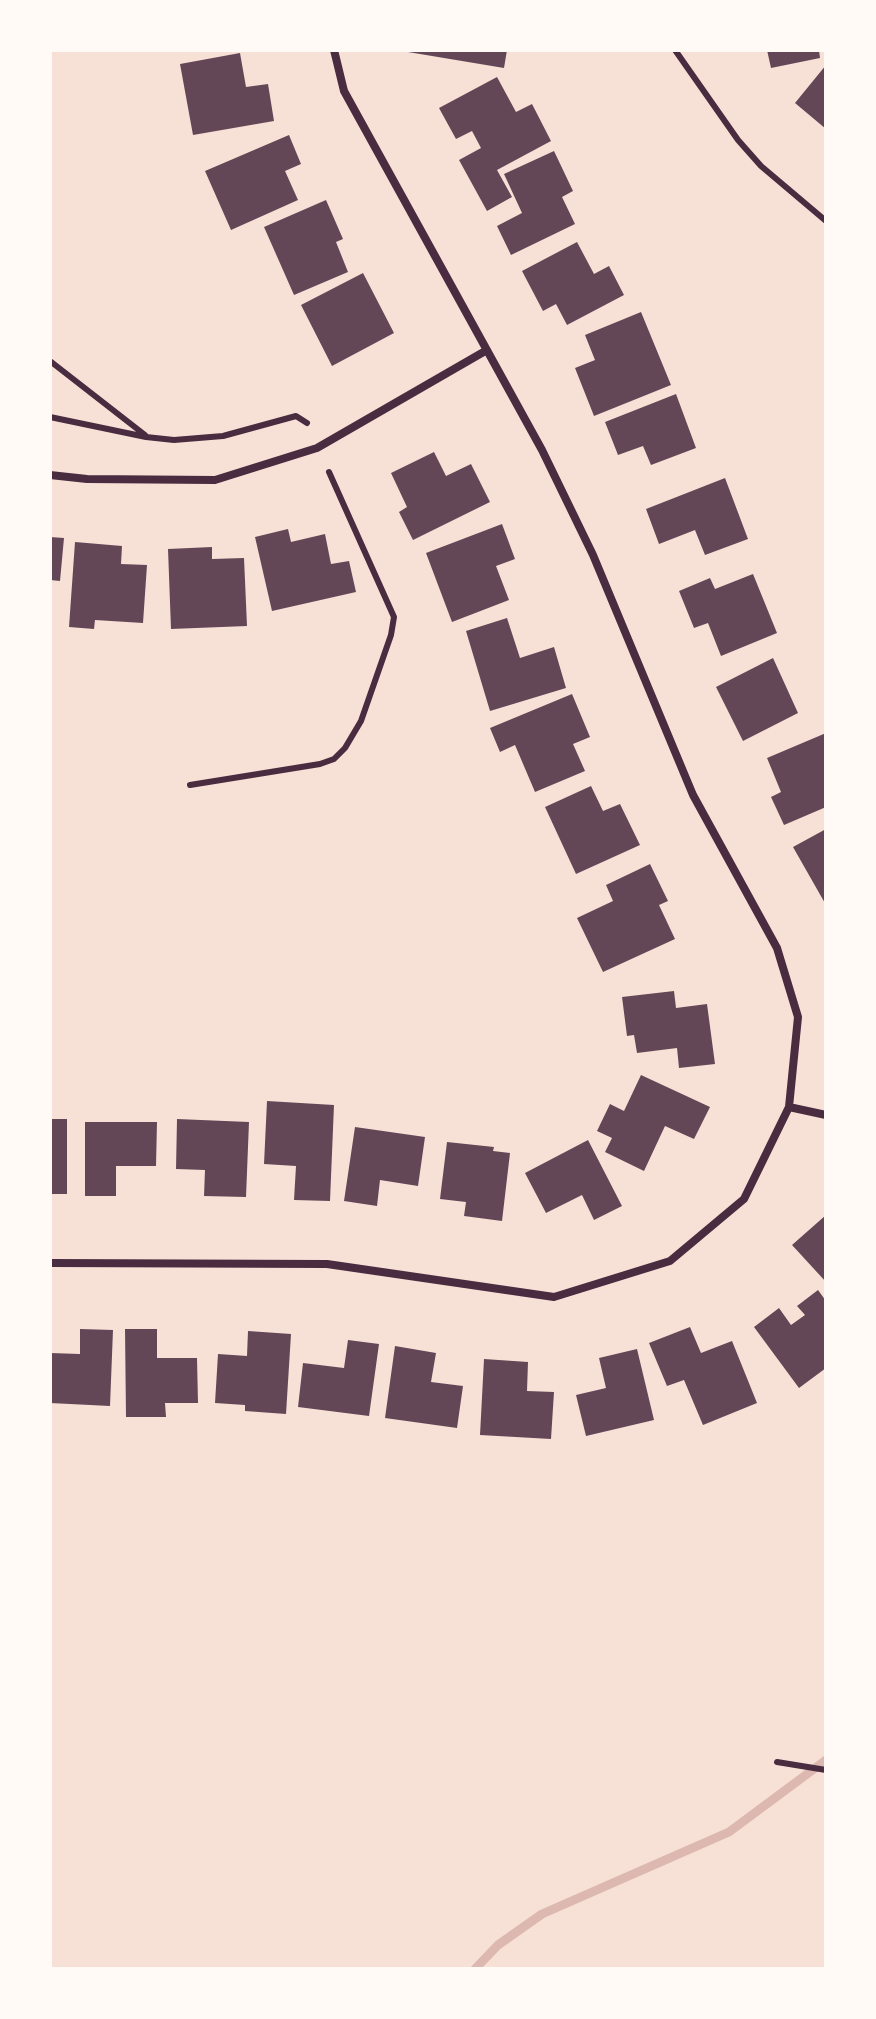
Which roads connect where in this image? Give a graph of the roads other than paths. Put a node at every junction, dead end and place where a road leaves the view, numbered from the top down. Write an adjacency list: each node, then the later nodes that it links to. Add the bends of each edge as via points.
1 (334, 50): 4 (street, via 344,91)
2 (675, 50): 3 (lane, via 738,140)
3 (826, 221)
4 (487, 350): 10 (street, via 317,448 215,480); 12 (street, via 593,555 693,795 777,948 798,1017)
5 (50, 361): 8 (lane)
6 (50, 417): 8 (lane)
7 (307, 423): 8 (lane, via 296,416 212,438)
8 (146, 437)
9 (329, 472): 11 (lane, via 394,617 361,721 334,759)
10 (50, 475)
11 (190, 785)
12 (789, 1107): 13 (street); 14 (street, via 744,1199 670,1261 554,1297 327,1264)
13 (826, 1115)
14 (50, 1263)
15 (777, 1762): 16 (lane)
16 (826, 1770)

